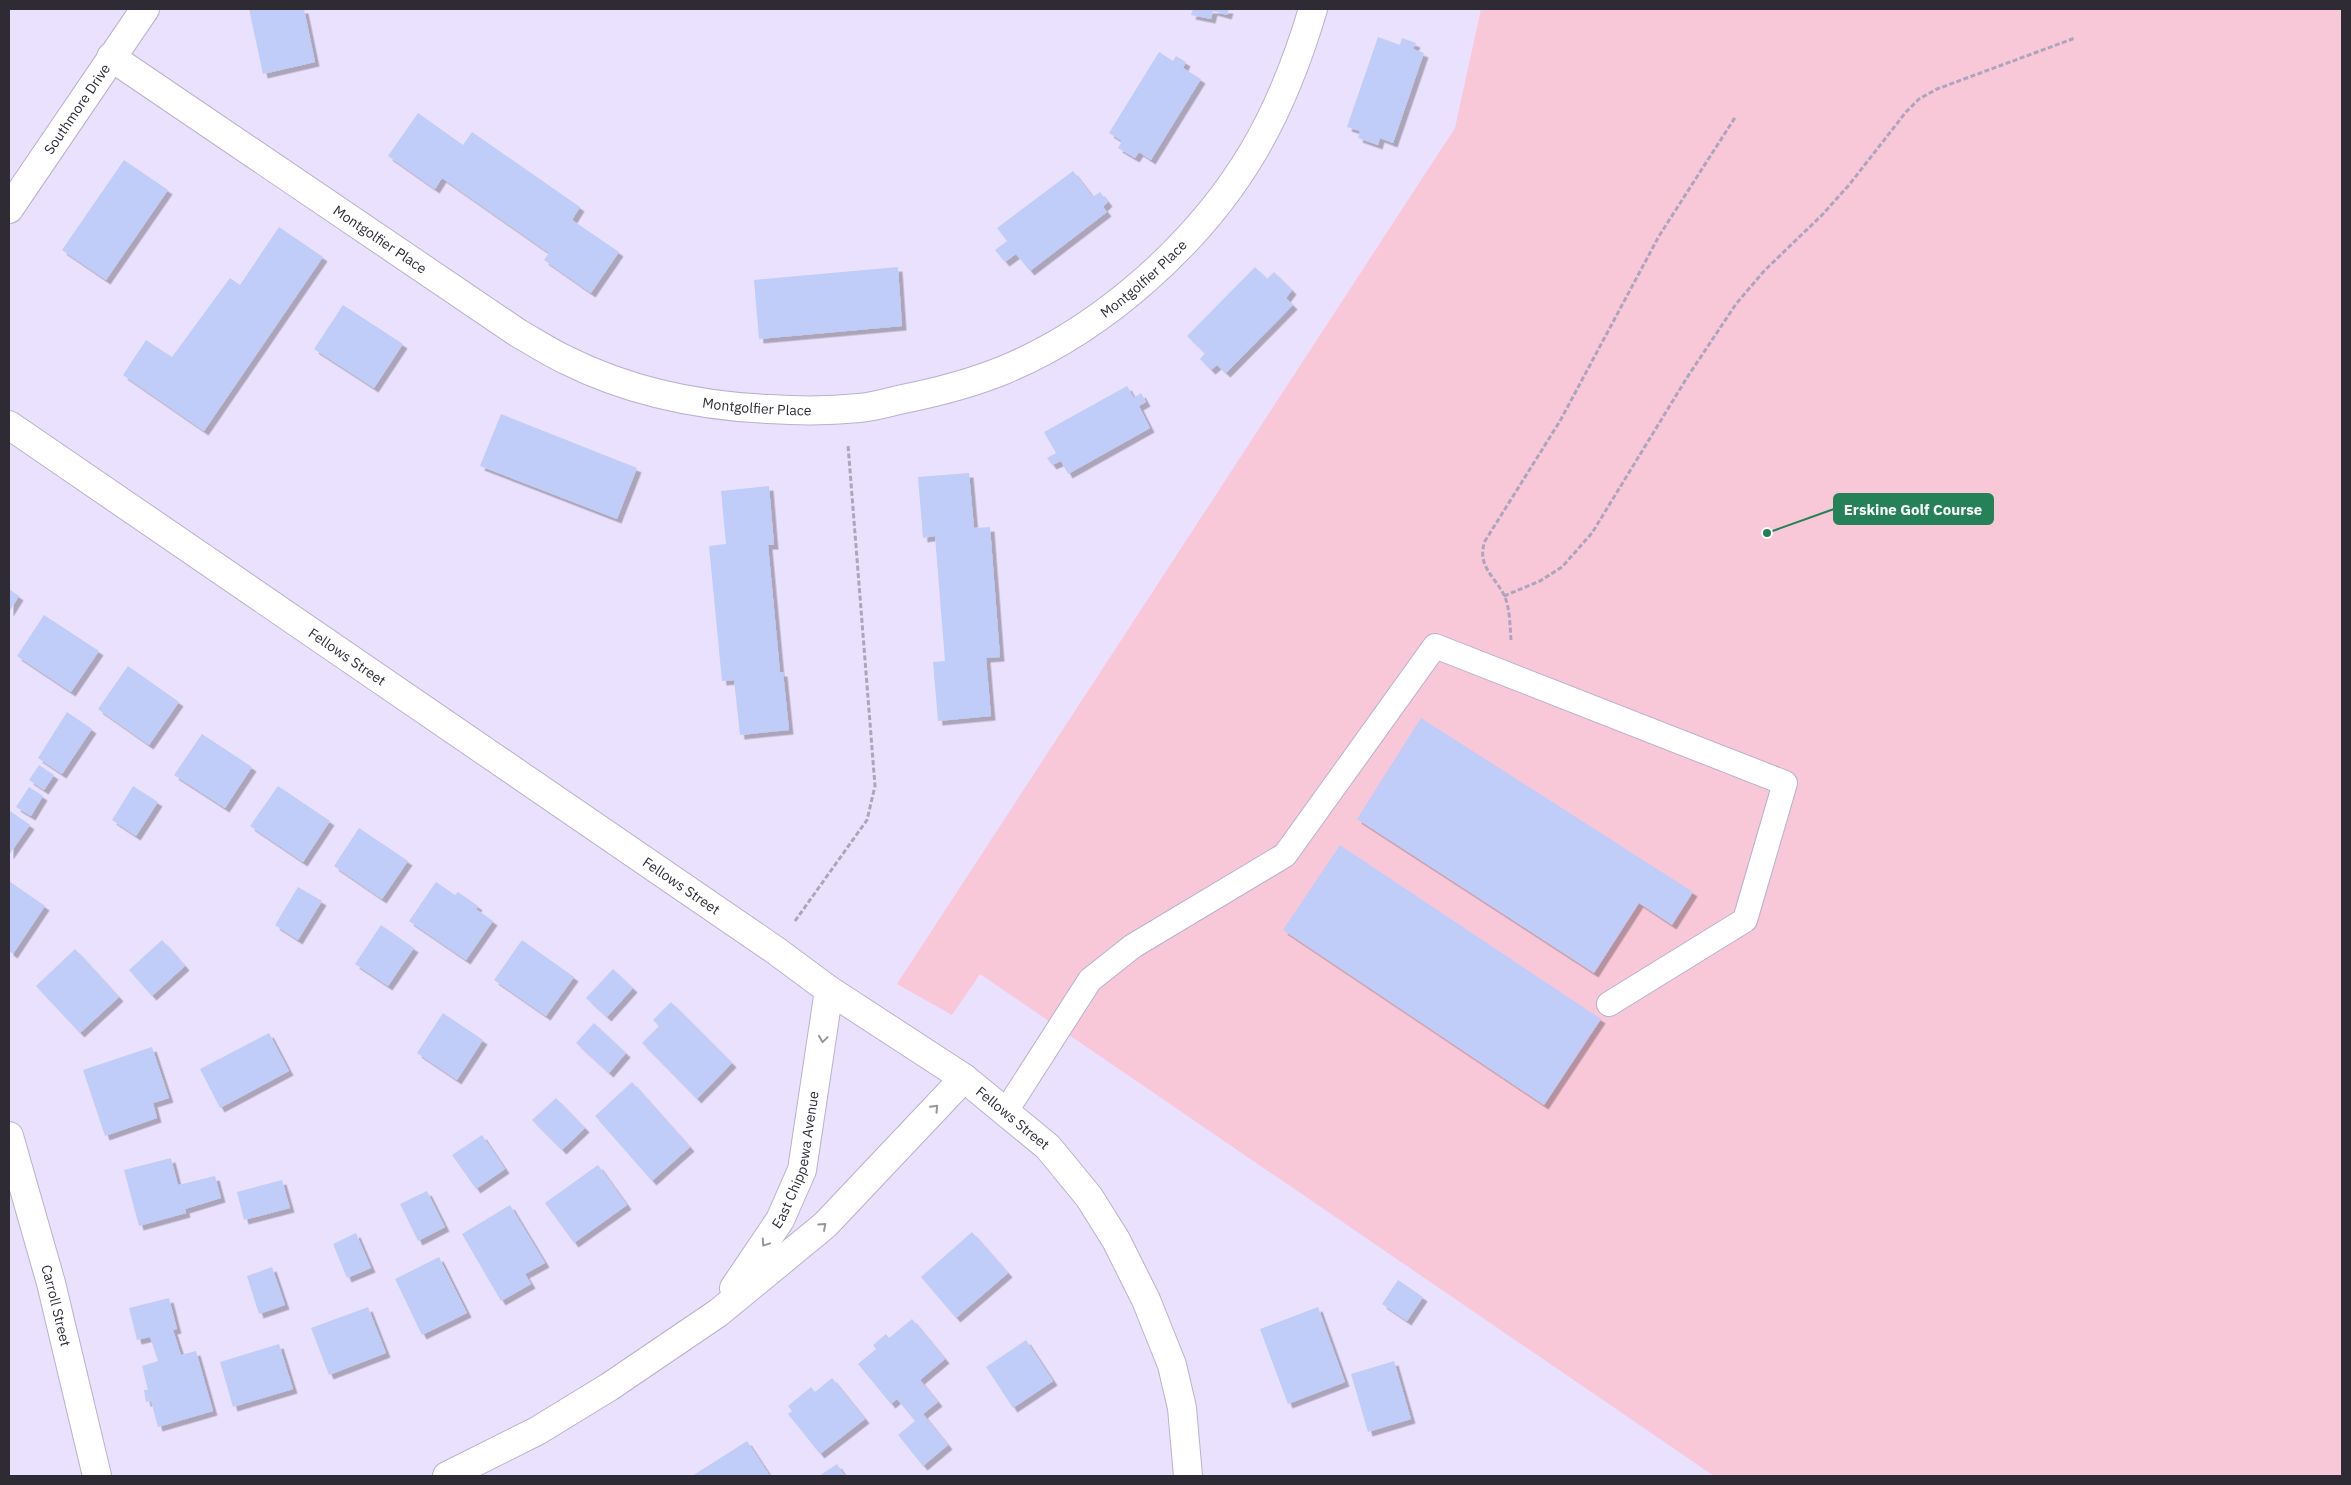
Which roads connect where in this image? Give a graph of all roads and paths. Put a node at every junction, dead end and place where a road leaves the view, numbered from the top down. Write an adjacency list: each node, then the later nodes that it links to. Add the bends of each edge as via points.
1 (145, 9): 4 (street, Southmore Drive)
2 (1313, 9): 7 (street, Montgolfier Place, via 1280,98 1240,172 1182,244 1126,295 1071,335 1005,369 944,390 860,408)
3 (2075, 38): 9 (path, via 1919,99 1849,185 1736,304 1592,532 1555,573)
4 (111, 57): 6 (street, Southmore Drive); 7 (street, Montgolfier Place, via 509,328 567,361 630,385 683,399 738,408)
5 (1736, 116): 9 (path, via 1659,236 1560,421 1489,532 1482,548 1483,563)
6 (9, 209)
7 (845, 408): 11 (path, via 875,786 867,820)
8 (9, 425): 11 (street, Fellows Street)
9 (1504, 596): 10 (path, via 1509,617)
10 (1510, 675): 13 (lane, via 1785,783 1745,920); 15 (lane, via 1435,646 1285,855 1132,946 1090,980)
11 (774, 950): 12 (street, Fellows Street)
12 (829, 990): 14 (street, Fellows Street); 17 (street, East Chippewa Avenue, one-way to 17, via 802,1170 780,1220)
13 (1609, 1004)
14 (964, 1078): 15 (street, Fellows Street); 17 (street, East Chippewa Avenue, one-way to 14, via 825,1225)
15 (1006, 1111): 20 (street, Fellows Street, via 1048,1147 1089,1197 1116,1240 1146,1300 1172,1366 1182,1408)
16 (9, 1136): 18 (street, Carroll Street, via 51,1284)
17 (718, 1313): 19 (street, East Chippewa Avenue, via 537,1431)
18 (97, 1476)
19 (447, 1476)
20 (1188, 1476)

